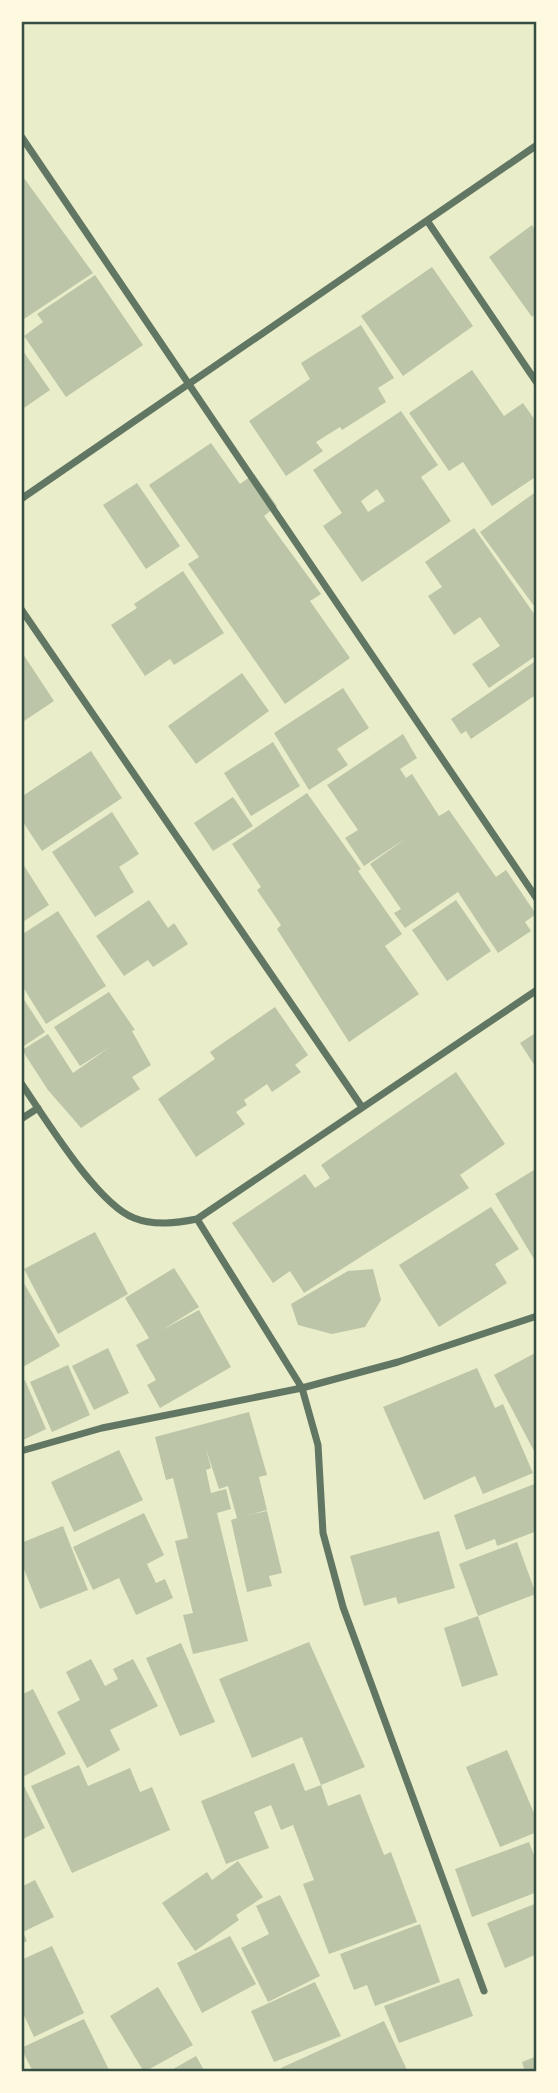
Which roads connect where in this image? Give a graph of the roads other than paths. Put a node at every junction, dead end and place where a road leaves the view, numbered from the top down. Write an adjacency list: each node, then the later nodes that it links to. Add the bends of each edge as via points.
1 (21, 135): 4 (street)
2 (537, 145): 3 (street)
3 (428, 222): 4 (street); 5 (street)
4 (188, 383): 6 (street); 8 (street)
5 (537, 383)
6 (21, 499)
7 (21, 609): 11 (street)
8 (537, 899)
9 (537, 990): 11 (street)
10 (21, 1083): 12 (street)
11 (362, 1107): 14 (street)
12 (38, 1108): 13 (street); 14 (street, via 103,1198 123,1212 169,1224)
13 (21, 1119)
14 (197, 1219): 16 (street)
15 (537, 1316): 16 (street)
16 (302, 1388): 17 (street, via 102,1428); 18 (street, via 318,1445 323,1533 343,1607)
17 (21, 1451)
18 (484, 1991)

